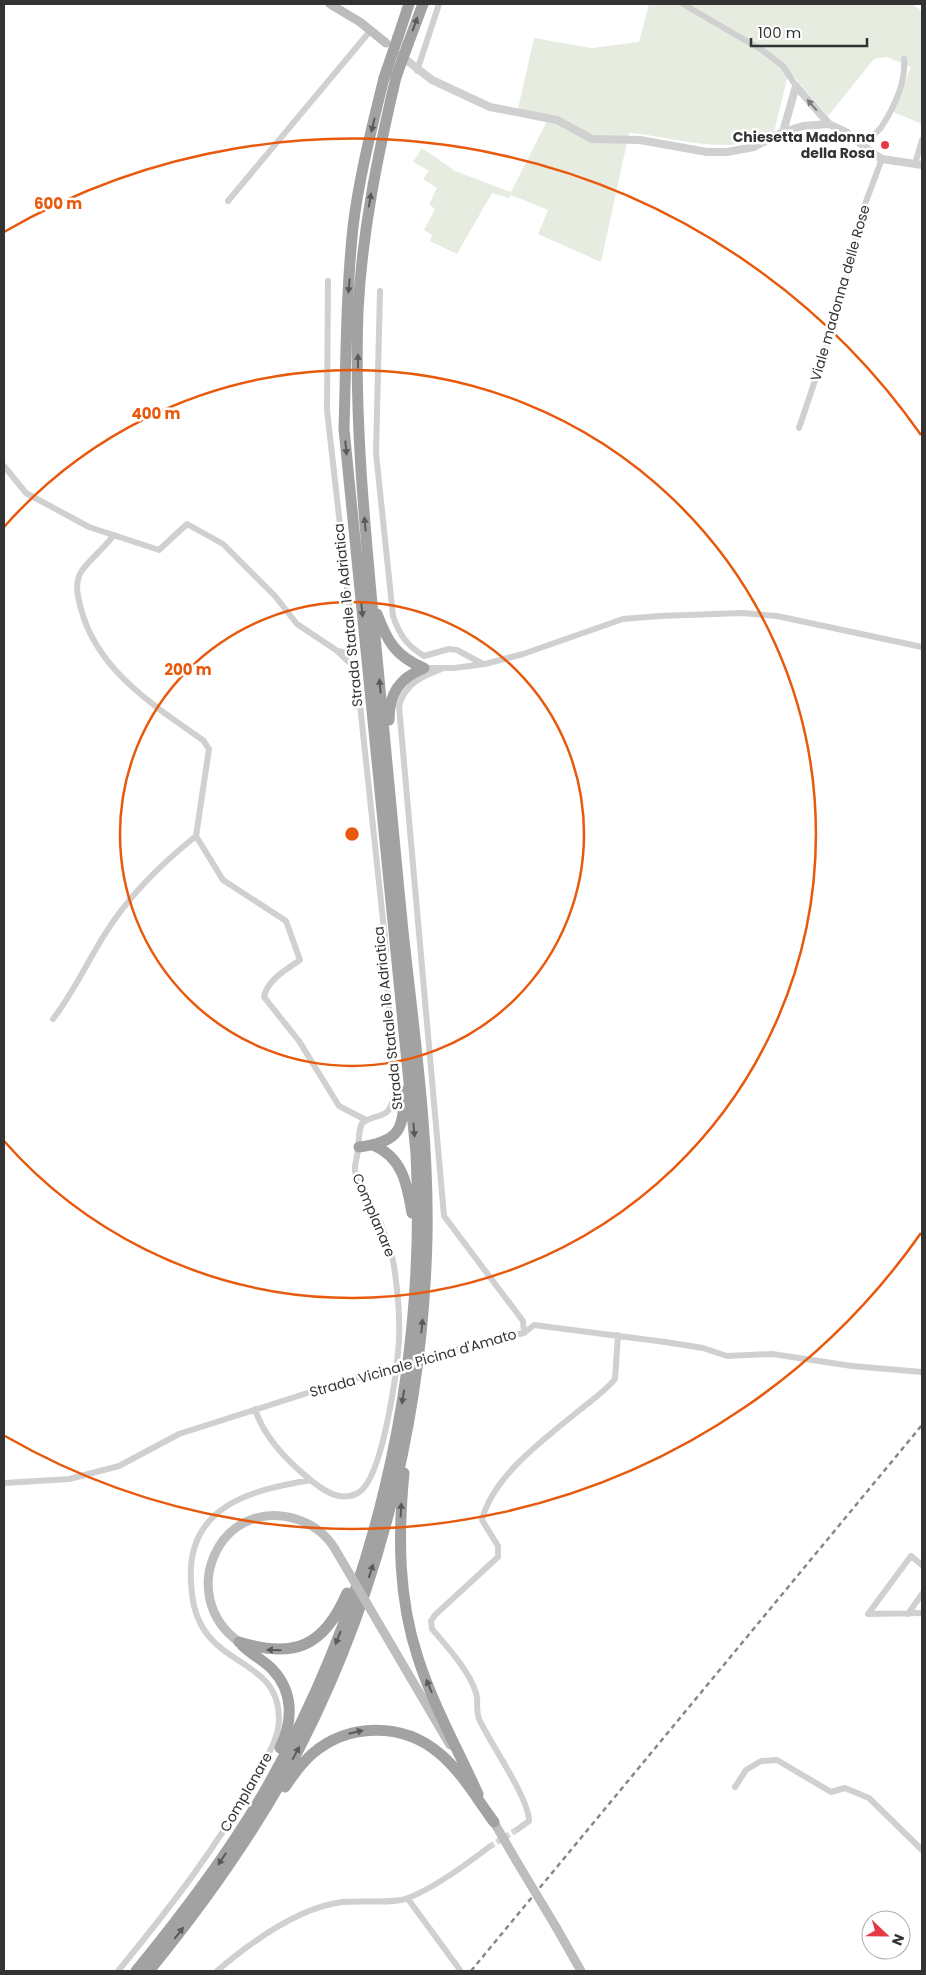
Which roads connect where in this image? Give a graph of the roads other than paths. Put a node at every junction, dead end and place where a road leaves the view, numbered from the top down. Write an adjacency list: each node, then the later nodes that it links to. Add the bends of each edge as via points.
1 (330, 4): 6 (main road)
2 (409, 4): 32 (highway, Strada Statale 16 Adriatica, one-way to 32, bridge, via 384,78 366,154 354,226 347,313 344,429)
3 (423, 4): 23 (highway, Strada Statale 16 Adriatica, one-way to 3, bridge, via 358,447 358,309 374,179 396,77)
4 (439, 4): 9 (street)
5 (682, 4): 10 (street, via 762,50 783,66)
6 (371, 30): 7 (main road); 17 (street)
7 (386, 43): 9 (street)
8 (904, 59): 14 (street, via 902,84 882,127)
9 (417, 71): 12 (street, via 490,107 557,120 592,139 640,140 707,152 727,152 754,147)
10 (796, 86): 11 (street, one-way to 10); 12 (street)
11 (829, 124): 12 (street); 14 (street)
12 (783, 132)
13 (922, 140): 16 (street)
14 (861, 144): 15 (street)
15 (882, 159): 16 (street); 20 (street, Viale madonna delle Rose, via 865,204 830,335)
16 (919, 164)
17 (228, 201)
18 (328, 281): 25 (street, via 327,410 354,649 351,654)
19 (380, 291): 26 (street, via 376,453 392,616 400,635 424,656 457,650)
20 (799, 428)
21 (4, 466): 22 (street, via 26,493 89,526)
22 (114, 535): 25 (street, via 159,550 187,524 223,544 275,596 297,624); 30 (street, via 81,572 76,590 85,624 102,652 137,692 203,740 210,749)
23 (372, 602): 27 (highway, via 397,652 406,661); 29 (highway, Strada Statale 16 Adriatica, one-way to 23)
24 (922, 647): 26 (street, via 777,616 742,613 660,616 623,619)
25 (336, 650): 33 (street, via 351,664 358,686 385,940 394,1093 386,1114)
26 (485, 664): 28 (street)
27 (424, 668): 28 (street); 29 (highway, via 395,688 389,708)
28 (444, 668): 37 (street, via 412,683 398,706 444,1216 523,1321)
29 (386, 742): 40 (highway, Strada Statale 16 Adriatica, one-way to 29, via 425,1280 426,1174)
30 (196, 836): 31 (street, via 136,891 105,934 68,1000); 33 (street, via 223,880 286,921 300,960 266,988 264,997 299,1042 339,1106)
31 (53, 1019)
32 (404, 1030): 34 (highway, via 403,1122 396,1134); 36 (highway, Strada Statale 16 Adriatica, one-way to 36, via 416,1153)
33 (366, 1120): 35 (street, Complanare, via 357,1137)
34 (373, 1145): 35 (highway); 36 (highway, via 392,1156 398,1166 408,1191)
35 (359, 1147): 42 (street, Complanare, via 354,1170 358,1184 376,1214 394,1263 398,1341 390,1400 381,1452 368,1483 350,1496 336,1496)
36 (417, 1250): 44 (highway, Strada Statale 16 Adriatica, one-way to 44, via 407,1371 394,1452)
37 (524, 1333): 38 (street, Strada Vicinale Picina d'Amato, via 534,1325); 41 (street, Strada Vicinale Picina d'Amato, bridge)
38 (618, 1335): 39 (street, Strada Vicinale Picina d'Amato, via 703,1348 727,1356 772,1354); 53 (street, via 615,1379 507,1475 485,1509 482,1520 498,1546 498,1557 431,1622 432,1629 474,1685 479,1719 527,1811 529,1822)
39 (922, 1372)
40 (413, 1394): 51 (highway, one-way to 40, via 419,1662 404,1597 400,1520); 57 (highway, Strada Statale 16 Adriatica, one-way to 40, via 290,1766 338,1664 385,1526)
41 (255, 1409): 42 (street, Complanare, via 271,1441); 43 (street, Strada Vicinale Picina d'Amato, via 179,1434 119,1466 69,1479)
42 (311, 1480): 60 (street, Complanare, via 277,1485 244,1495 219,1511 196,1542 190,1574 197,1619 215,1643 263,1676 276,1698 279,1720 272,1747 225,1829 191,1880)
43 (4, 1483)
44 (379, 1510): 49 (highway, one-way to 49, via 343,1602 323,1631 307,1644 284,1650 264,1650); 54 (highway, Strada Statale 16 Adriatica, one-way to 54, via 350,1605 325,1670 286,1752)
45 (922, 1565): 48 (street, via 911,1556 868,1614)
46 (922, 1594): 48 (street)
47 (922, 1612): 48 (street)
48 (908, 1614)
49 (239, 1642): 51 (main road, bridge, via 216,1618 207,1589 212,1560 221,1543 230,1533 252,1520 268,1516 284,1517 313,1527 335,1548); 54 (highway, via 279,1677 288,1695 290,1713 284,1740)
50 (736, 1787): 56 (street, via 746,1770 761,1761 777,1760 831,1792 845,1788 869,1798)
51 (478, 1794): 52 (main road)
52 (494, 1822): 57 (highway, one-way to 52, via 307,1759 332,1741 362,1731 393,1731 430,1746 451,1764); 64 (main road, bridge)
53 (518, 1829)
54 (238, 1835): 61 (highway, Strada Statale 16 Adriatica, one-way to 61, via 192,1901)
55 (489, 1847): 58 (street, via 459,1870)
56 (922, 1850)
57 (229, 1865): 62 (highway, Strada Statale 16 Adriatica, one-way to 57)
58 (408, 1899): 59 (street); 63 (street, via 342,1902 311,1909 258,1940)
59 (460, 1970)
60 (118, 1971)
61 (136, 1971)
62 (149, 1971)
63 (218, 1971)
64 (581, 1971)

